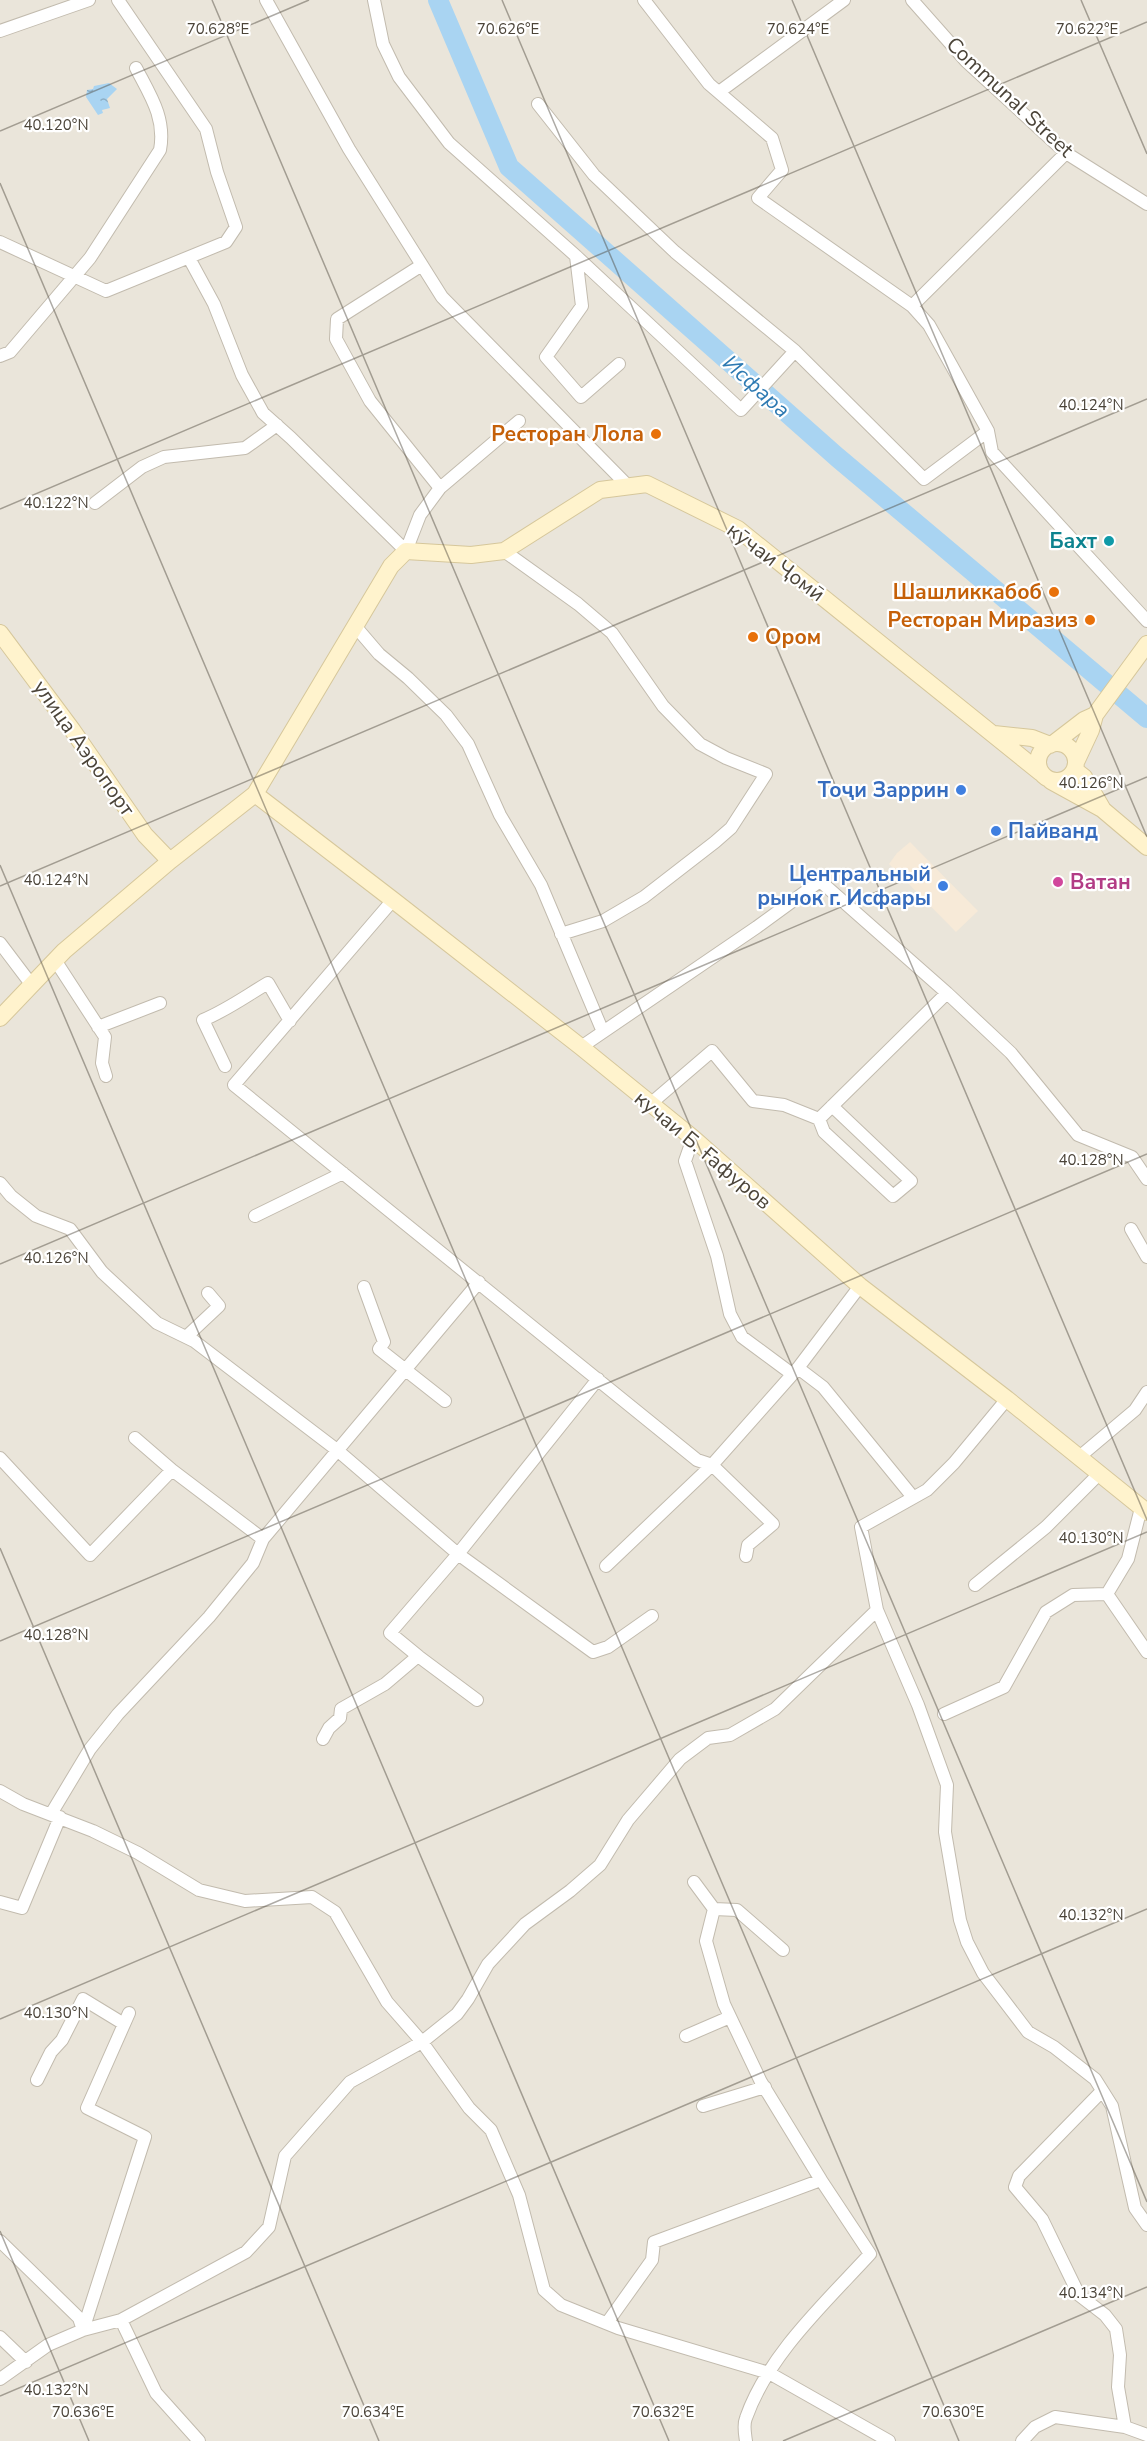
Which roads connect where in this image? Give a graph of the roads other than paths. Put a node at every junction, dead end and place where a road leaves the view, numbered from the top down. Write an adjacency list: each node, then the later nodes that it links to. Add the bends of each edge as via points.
1 (89, 0): 8 (street)
2 (118, 0): 16 (street, via 206,129 236,227 226,242)
3 (266, 0): 17 (street, via 349,149)
4 (374, 0): 15 (street, via 383,44 399,77 449,143)
5 (644, 0): 10 (street)
6 (844, 0): 10 (street)
7 (912, 0): 12 (street, Communal Street, via 966,61)
8 (0, 31)
9 (136, 68): 18 (street, via 156,105 162,136 160,150 90,258)
10 (718, 92): 19 (street, via 772,138 782,170 758,198)
11 (538, 104): 20 (street, via 594,175)
12 (1066, 153): 13 (street, Communal Street); 19 (street)
13 (1147, 204)
14 (0, 242): 18 (street)
15 (576, 256): 20 (street, via 741,410); 22 (street, via 582,306 546,357 581,397)
16 (189, 258): 18 (street, via 106,291); 24 (street, via 214,304 242,375 263,413)
17 (422, 265): 26 (street, via 442,297); 27 (street, via 337,319 336,339 369,401)
18 (73, 276): 21 (street, via 10,352)
19 (912, 306): 25 (street, via 929,325)
20 (790, 356): 25 (street, via 924,478)
21 (0, 357)
22 (619, 364)
23 (519, 421): 27 (street)
24 (277, 425): 28 (street, via 245,448 164,458 142,467); 29 (street)
25 (988, 431): 31 (street, via 992,452)
26 (628, 486): 30 (main road, кӯчаи Ҷомӣ, via 600,490); 36 (main road, кӯчаи Ҷомӣ, via 647,484 738,529)
27 (440, 488): 29 (street, via 420,515)
28 (95, 503)
29 (406, 551): 30 (main road, кӯчаи Ҷомӣ, via 471,555); 32 (main road, via 391,566)
30 (504, 551): 45 (street, via 612,633 663,706 700,744 766,774 731,828 715,842 644,897 603,921)
31 (1147, 621)
32 (355, 626): 40 (main road); 45 (street, via 379,654 446,716 468,744 500,815 541,885)
33 (0, 633): 43 (main road, улица Аэропорт, via 146,835)
34 (1147, 644): 35 (main road)
35 (1098, 712): 37 (main road); 38 (main road)
36 (993, 734): 37 (main road); 39 (main road, кӯчаи Ҷомӣ)
37 (1052, 744): 38 (main road, via 1071,749); 39 (main road, via 1040,754 1038,766)
38 (1076, 765): 39 (main road, via 1068,778 1057,782); 41 (main road)
39 (1046, 777): 41 (main road, кӯчаи Ҷомӣ)
40 (255, 794): 43 (main road); 44 (main road, кучаи Б. Ғафуров)
41 (1102, 809): 42 (main road, кӯчаи Ҷомӣ)
42 (1147, 847)
43 (170, 861): 47 (main road)
44 (393, 900): 52 (street); 55 (main road, кучаи Б. Ғафуров)
45 (561, 934): 54 (street)
46 (0, 943): 48 (street)
47 (55, 960): 48 (main road); 53 (street)
48 (31, 984): 51 (main road)
49 (948, 993): 54 (street, via 820,881); 59 (street); 63 (street, via 1011,1053 1078,1135 1132,1157)
50 (160, 1004): 53 (street)
51 (0, 1018)
52 (290, 1021): 56 (street, via 268,982 237,1000 230,1009 203,1020); 62 (street, via 234,1085)
53 (98, 1027): 57 (street, via 105,1037 102,1063)
54 (603, 1032): 55 (street)
55 (581, 1047): 58 (main road, кучаи Б. Ғафуров)
56 (225, 1066)
57 (106, 1076)
58 (649, 1105): 60 (street, via 712,1051 753,1101 784,1105); 61 (main road, кучаи Б. Ғафуров)
59 (832, 1106): 60 (street); 60 (street, via 911,1181 892,1196 824,1132)
60 (819, 1119)
61 (693, 1138): 69 (main road, кучаи Б. Ғафуров); 74 (street, via 685,1161 717,1256 730,1314 742,1337)
62 (344, 1173): 65 (street); 68 (street)
63 (1147, 1179)
64 (0, 1183): 72 (street, via 36,1216 70,1228 102,1272 157,1323)
65 (255, 1216)
66 (1131, 1229): 67 (street)
67 (1147, 1257)
68 (479, 1282): 73 (street); 75 (street)
69 (860, 1286): 74 (street); 77 (main road, кучаи Б. Ғафуров)
70 (364, 1287): 73 (street, via 384,1342 378,1349)
71 (208, 1293): 72 (street, via 219,1305)
72 (186, 1337): 80 (street)
73 (405, 1370): 78 (street); 80 (street)
74 (795, 1371): 83 (street); 86 (street, via 823,1387)
75 (598, 1379): 83 (street, via 697,1460); 89 (street)
76 (1147, 1392): 82 (street, via 1135,1410)
77 (1007, 1399): 82 (main road, кучаи Б. Ғафуров); 86 (street, via 954,1463 927,1490)
78 (445, 1401)
79 (135, 1438): 84 (street)
80 (337, 1450): 88 (street); 89 (street)
81 (0, 1458): 84 (street, via 90,1555)
82 (1078, 1458): 85 (main road, кучаи Б. Ғафуров)
83 (712, 1465): 90 (street, via 773,1524 748,1545); 91 (street)
84 (172, 1470): 88 (street)
85 (1099, 1474): 87 (main road, кучаи Б. Ғафуров); 92 (street, via 1046,1527)
86 (912, 1496): 94 (street, via 861,1527)
87 (1144, 1510): 93 (street, via 1128,1559)
88 (263, 1539): 102 (street, via 253,1563 209,1617 90,1749)
89 (458, 1554): 95 (street, via 593,1652 608,1647); 97 (street, via 390,1633)
90 (746, 1556)
91 (606, 1566)
92 (975, 1585)
93 (1107, 1594): 96 (street); 99 (street, via 1072,1595 1046,1612 1004,1687)
94 (877, 1610): 109 (street, via 775,1709 730,1735 708,1738 680,1759 628,1820 600,1865 525,1924 488,1964 457,2014); 112 (street, via 947,1785 945,1832 967,1942 983,1972 1028,2032 1095,2079)
95 (652, 1616)
96 (1147, 1652)
97 (418, 1656): 98 (street); 100 (street, via 385,1684 341,1709 340,1718)
98 (477, 1700)
99 (944, 1714)
100 (323, 1739)
101 (0, 1791): 102 (street)
102 (56, 1816): 104 (street, via 22,1908); 109 (street, via 138,1853 199,1890 245,1901 312,1897 335,1912 387,2002)
103 (694, 1882): 105 (street)
104 (0, 1902)
105 (714, 1908): 106 (street, via 737,1910); 107 (street, via 706,1941)
106 (783, 1950)
107 (730, 2017): 108 (street); 111 (street)
108 (686, 2036)
109 (422, 2042): 117 (street, via 350,2082 285,2156 269,2227 246,2252); 118 (street, via 469,2108 491,2130 519,2195 544,2290 561,2305)
110 (37, 2080): 119 (street, via 82,1999 126,2018 87,2108 145,2137)
111 (765, 2087): 113 (street); 114 (street)
112 (1102, 2091): 115 (street, via 1112,2106 1136,2208); 124 (street, via 1019,2176 1015,2187 1042,2219 1079,2295 1116,2329 1120,2355 1118,2386)
113 (703, 2106)
114 (821, 2180): 118 (street, via 654,2242 652,2260); 122 (street, via 870,2254 798,2333)
115 (1147, 2224)
116 (0, 2241): 119 (street, via 79,2318)
117 (121, 2320): 119 (street); 126 (street, via 156,2393)
118 (607, 2323): 122 (street)
119 (83, 2330): 121 (street, via 48,2345)
120 (0, 2337): 121 (street)
121 (26, 2362): 123 (street)
122 (769, 2373): 127 (street, via 745,2420); 128 (street)
123 (0, 2379)
124 (1125, 2427): 125 (street); 129 (street, via 1055,2417 1035,2427)
125 (1147, 2435)
126 (199, 2441)
127 (746, 2441)
128 (889, 2441)
129 (1022, 2441)

